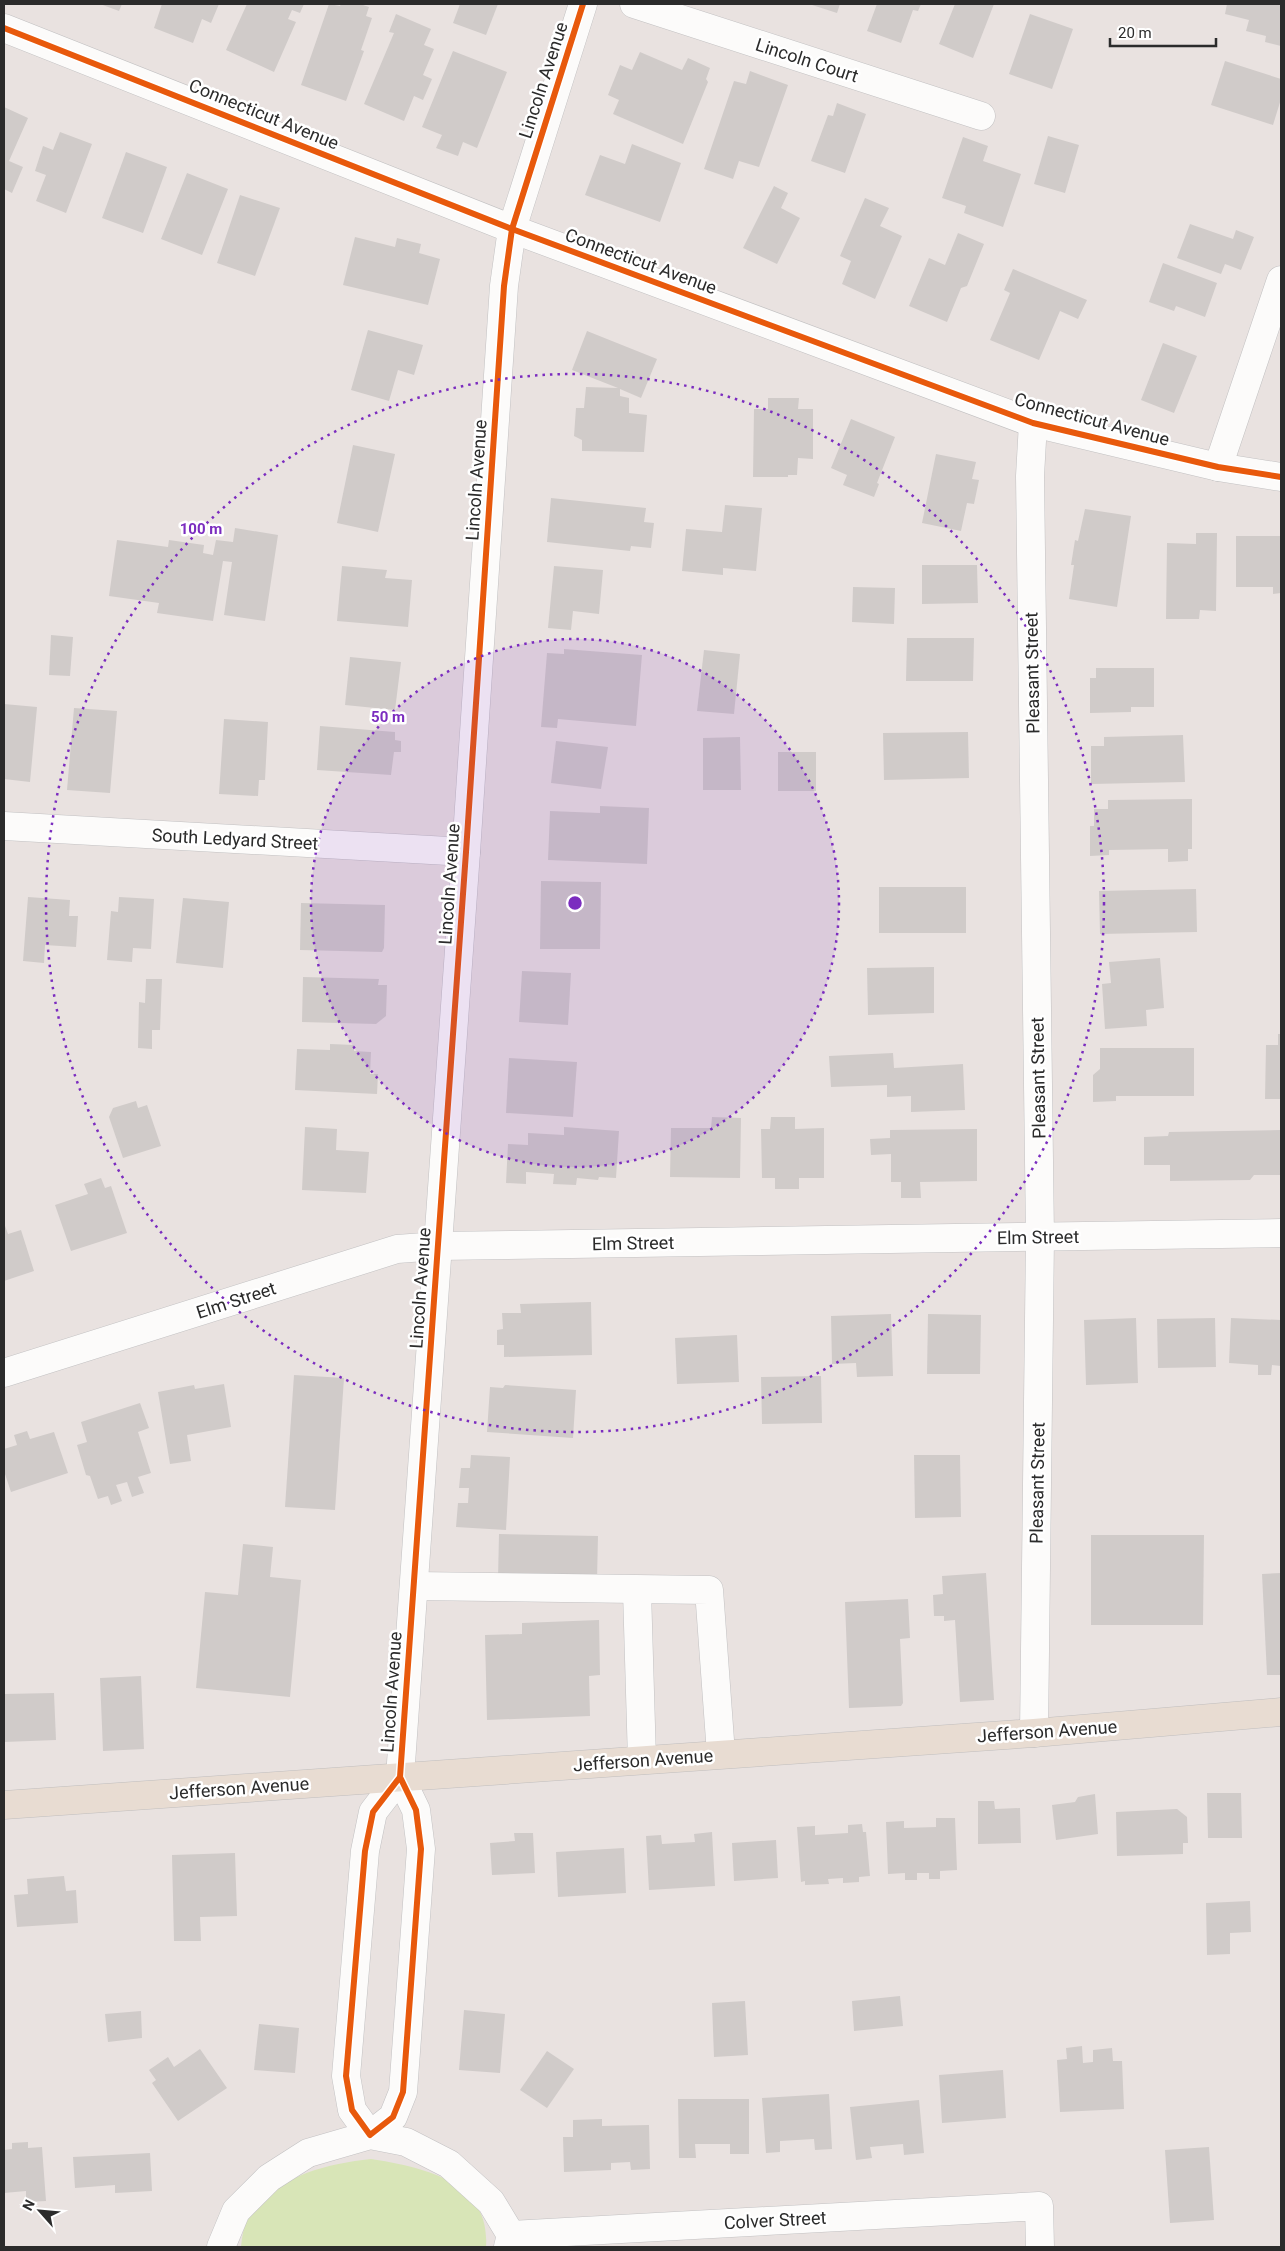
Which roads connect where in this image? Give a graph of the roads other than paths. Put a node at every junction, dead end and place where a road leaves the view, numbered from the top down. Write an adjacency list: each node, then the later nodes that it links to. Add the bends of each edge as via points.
1 (583, 4): 5 (street, Lincoln Avenue)
2 (634, 4): 4 (street, Lincoln Court)
3 (4, 28): 5 (street, Connecticut Avenue)
4 (981, 116)
5 (512, 229): 7 (street, Connecticut Avenue); 11 (street, Lincoln Avenue, via 503,296)
6 (1281, 280): 8 (street)
7 (1033, 423): 8 (street, Connecticut Avenue); 13 (street, Pleasant Street, via 1030,476)
8 (1218, 467): 9 (street, Connecticut Avenue)
9 (1281, 477)
10 (4, 826): 11 (street, South Ledyard Street)
11 (466, 852): 14 (street, Lincoln Avenue)
12 (1281, 1233): 13 (street, Elm Street)
13 (1040, 1237): 14 (street, Elm Street); 19 (street, Pleasant Street)
14 (438, 1246): 15 (street, Elm Street, via 397,1249); 16 (street, Lincoln Avenue)
15 (4, 1373)
16 (414, 1586): 17 (street); 22 (street, Lincoln Avenue)
17 (637, 1591): 20 (street, via 709,1590); 21 (street)
18 (1281, 1712): 19 (main road, Jefferson Avenue)
19 (1034, 1733): 20 (main road, Jefferson Avenue)
20 (721, 1754): 21 (main road, Jefferson Avenue)
21 (642, 1760): 22 (main road, Jefferson Avenue)
22 (400, 1777): 23 (main road, Jefferson Avenue); 24 (street, Lincoln Avenue, via 373,1812 365,1850 346,2076 352,2110); 24 (street, Lincoln Avenue, via 416,1810 421,1849 403,2092 393,2117)
23 (4, 1805)
24 (370, 2135): 25 (street, via 406,2142 449,2164 491,2202); 26 (street, via 308,2153 269,2178 236,2211)
25 (510, 2241): 27 (street, Colver Street, via 1040,2206)
26 (221, 2247)
27 (1040, 2247)

